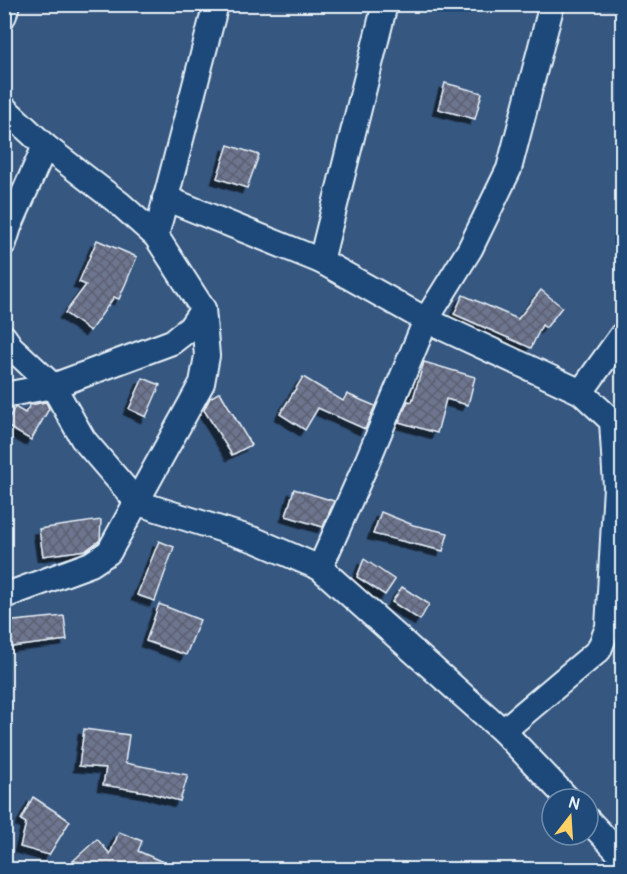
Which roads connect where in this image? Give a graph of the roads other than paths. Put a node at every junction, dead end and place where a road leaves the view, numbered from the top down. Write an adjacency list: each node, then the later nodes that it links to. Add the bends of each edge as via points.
1 (7, 4): 5 (street)
2 (216, 4): 8 (street)
3 (386, 4): 11 (street)
4 (552, 4): 13 (street, via 509,168 471,249)
5 (4, 15)
6 (4, 108): 7 (street)
7 (45, 146): 9 (street); 10 (street)
8 (165, 198): 9 (street); 11 (street)
9 (156, 236): 12 (street)
10 (4, 243)
11 (321, 261): 13 (street)
12 (203, 309): 16 (street, via 190,328 172,342); 19 (street, via 207,356 202,383)
13 (426, 320): 17 (street); 21 (street)
14 (622, 335): 17 (street)
15 (4, 337): 16 (street)
16 (53, 386): 18 (street); 19 (street, via 83,439)
17 (581, 392): 20 (street, via 612,421)
18 (4, 395)
19 (138, 503): 21 (street, via 255,540); 22 (street, via 117,542 101,560)
20 (617, 550): 23 (street, via 608,627 599,650)
21 (320, 568): 23 (street)
22 (4, 596)
23 (502, 730): 24 (street)
24 (557, 787)
25 (600, 833): 26 (street)
26 (622, 856)

